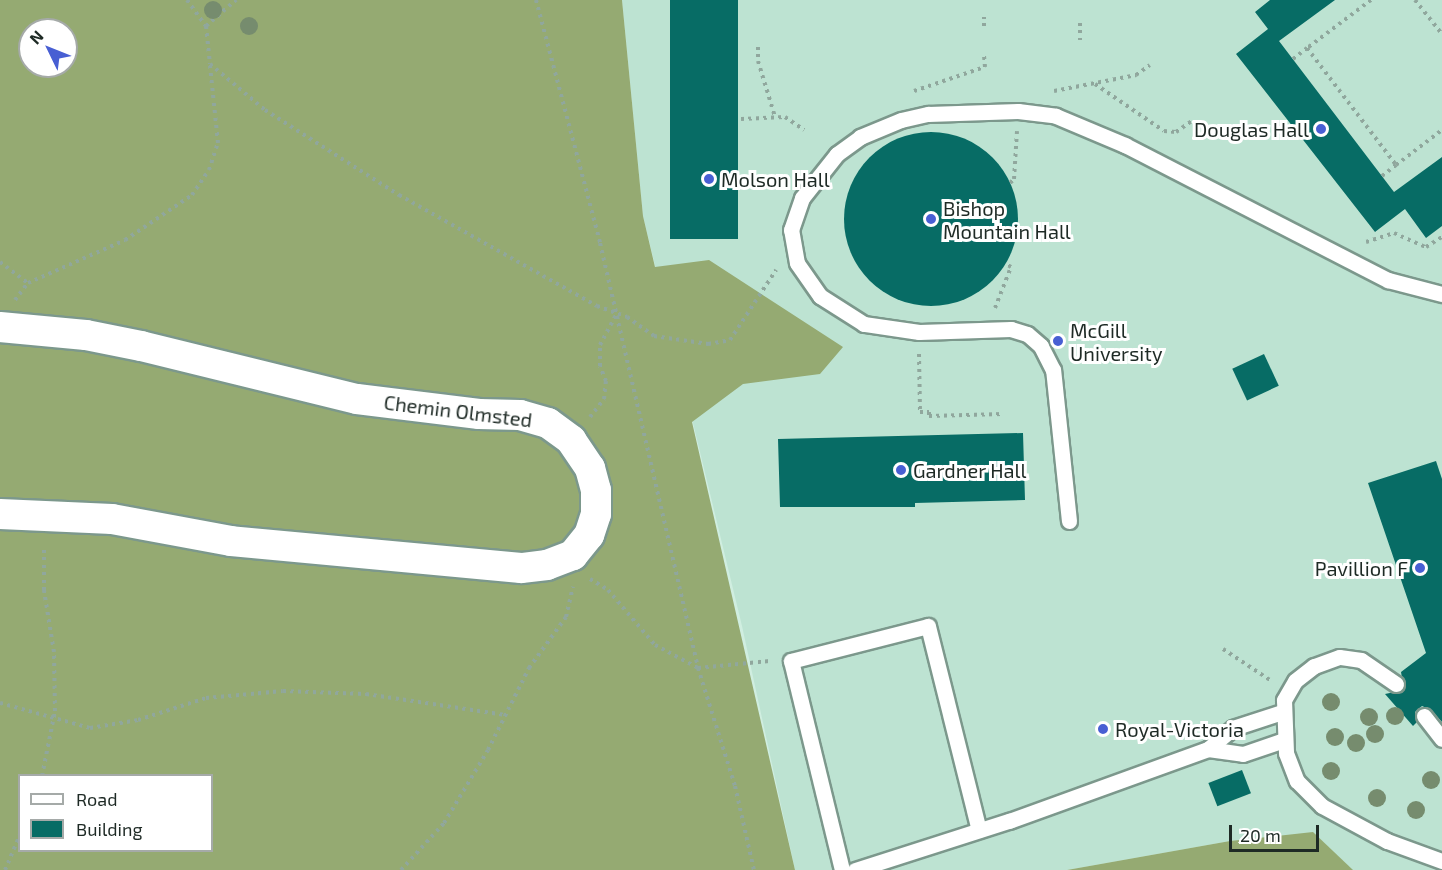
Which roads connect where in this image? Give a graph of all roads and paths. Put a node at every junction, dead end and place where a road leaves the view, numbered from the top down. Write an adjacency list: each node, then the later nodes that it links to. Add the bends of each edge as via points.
1 (187, 0): 8 (path)
2 (236, 0): 8 (path)
3 (536, 0): 37 (path)
4 (1371, 0): 13 (path)
5 (1415, 0): 10 (path)
6 (984, 17): 9 (path)
7 (1080, 23): 11 (path)
8 (206, 26): 16 (path)
9 (984, 26)
10 (1442, 34)
11 (1080, 40)
12 (758, 48): 21 (path, via 758,61)
13 (1307, 48): 15 (path); 27 (path)
14 (984, 55): 20 (path, via 985,67)
15 (1293, 59)
16 (210, 64): 35 (path, via 218,143 209,170 192,195 125,240); 37 (path, via 265,110 399,195)
17 (1150, 65): 18 (path, via 1136,75)
18 (1095, 83): 19 (path); 23 (path, via 1164,131 1176,132)
19 (1045, 93)
20 (908, 94)
21 (775, 117): 22 (path); 25 (path, via 785,117)
22 (741, 119)
23 (1192, 121)
24 (1017, 126): 29 (path, via 1014,179)
25 (804, 130)
26 (1442, 130): 27 (path)
27 (1396, 165): 28 (path)
28 (1382, 176)
29 (1010, 183)
30 (1442, 237): 31 (path, via 1426,247 1394,233 1372,241)
31 (1357, 239)
32 (0, 262): 35 (path)
33 (1006, 264): 38 (path, via 1011,267)
34 (778, 266): 37 (path, via 740,329 720,345 654,336)
35 (28, 283): 39 (path, via 15,296)
36 (1442, 294): 45 (lane, via 1388,280 1125,145 1065,119 1034,112 928,114 860,137 837,154 802,198 791,230 797,264 820,296 864,324 902,332 1011,329 1034,339 1047,354 1053,370)
37 (616, 315): 41 (path, via 600,345 600,366 606,381 604,399); 49 (path)
38 (991, 318)
39 (10, 327): 46 (street, Chemin Olmsted, via 141,346 357,399 479,414 520,415 548,423 580,449 596,490 596,514)
40 (919, 345): 42 (path, via 920,412 929,412 929,416)
41 (595, 411)
42 (1003, 414)
43 (44, 513): 44 (street); 46 (street, via 112,519 231,541 471,564); 56 (path, via 44,590 54,652)
44 (0, 514)
45 (1070, 521)
46 (575, 563): 49 (path, via 608,590 655,645); 54 (path, via 566,617 529,668)
47 (1222, 650): 51 (path)
48 (748, 660): 49 (path)
49 (698, 668): 66 (path, via 735,786)
50 (1396, 684): 51 (lane, via 1372,665 1339,657 1314,666)
51 (1287, 692): 53 (lane)
52 (0, 703): 56 (path)
53 (1282, 712): 58 (lane); 59 (lane, via 1233,728)
54 (506, 715): 56 (path, via 366,694 283,691 206,698 138,720 90,728); 65 (path, via 444,824)
55 (1424, 716): 57 (lane)
56 (54, 717): 60 (path)
57 (1442, 739)
58 (1284, 740): 59 (lane, via 1243,754); 63 (lane, via 1290,768 1311,798 1378,836)
59 (1208, 749): 61 (lane)
60 (42, 774)
61 (979, 830): 67 (lane, via 928,626 791,661); 68 (lane)
62 (18, 840): 64 (path)
63 (1442, 861)
64 (5, 870)
65 (401, 870)
66 (754, 870)
67 (842, 870)
68 (855, 870)

